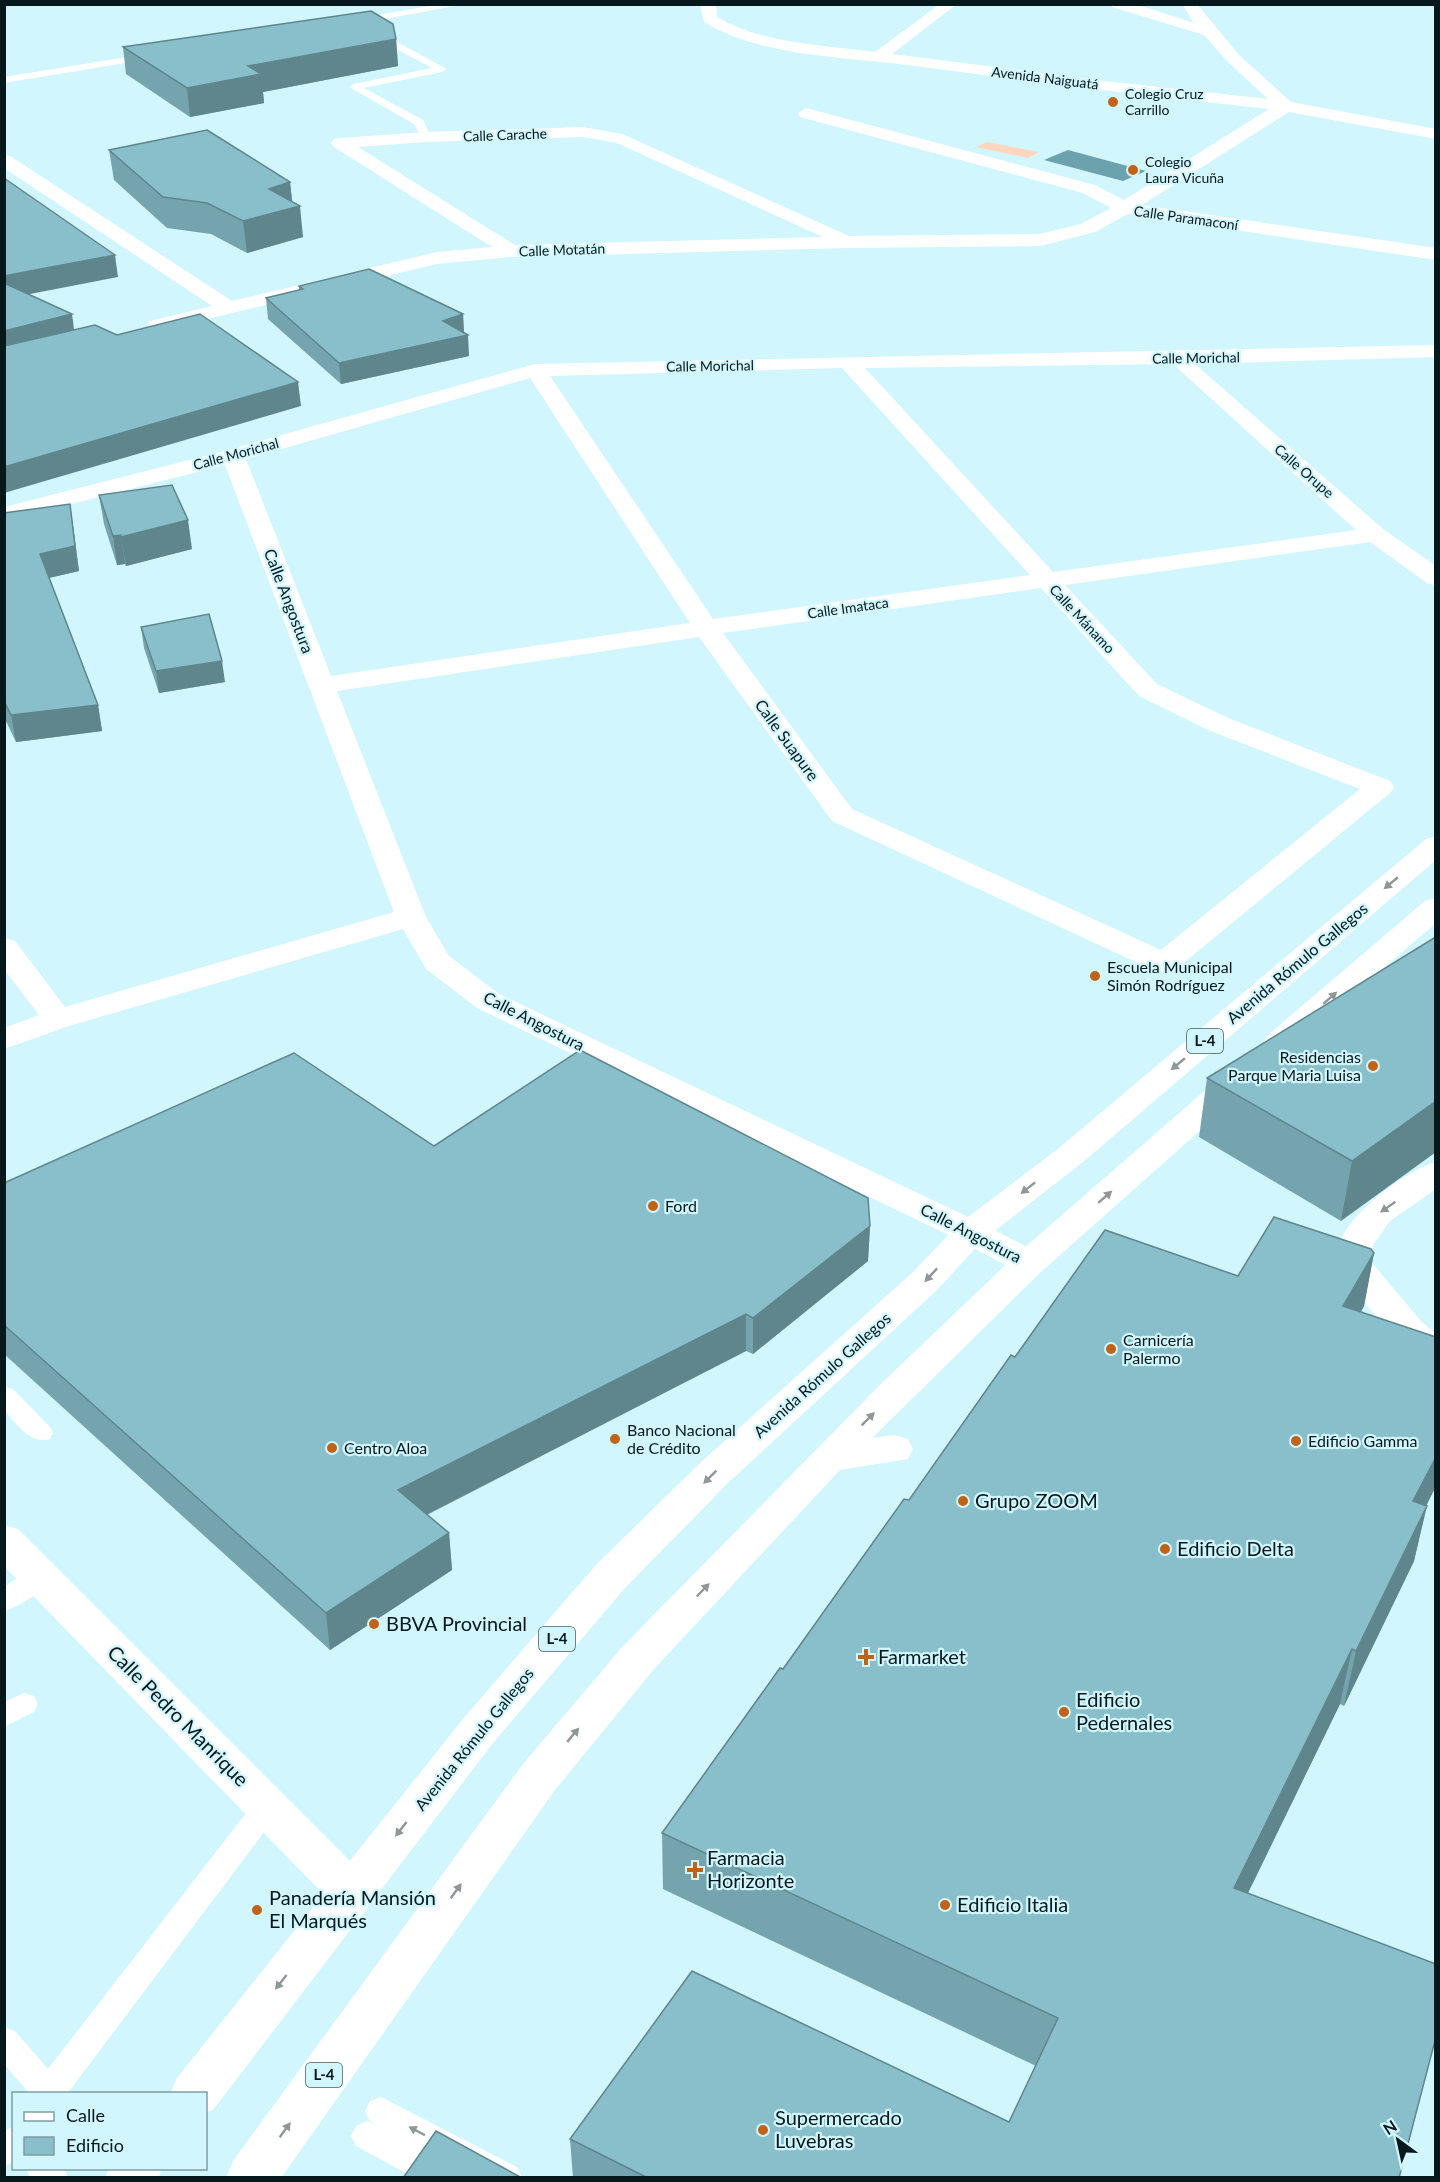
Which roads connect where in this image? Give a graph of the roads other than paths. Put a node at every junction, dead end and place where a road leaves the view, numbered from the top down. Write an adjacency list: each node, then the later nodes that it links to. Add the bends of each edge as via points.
1 (461, 4): 8 (lane)
2 (708, 4): 12 (street, Avenida Naiguatá, via 709,19 731,32 780,44)
3 (950, 4): 12 (street)
4 (1118, 4): 7 (street)
5 (1164, 4): 7 (street)
6 (1189, 4): 9 (street)
7 (1135, 10): 9 (street)
8 (344, 24)
9 (1206, 31): 14 (street, via 1241,69)
10 (380, 36): 17 (lane, via 442,69 354,87 418,122)
11 (168, 53): 13 (lane)
12 (879, 56): 14 (street, Avenida Naiguatá)
13 (4, 80)
14 (1286, 106): 16 (street, Avenida Naiguatá); 19 (street, Calle Motatán)
15 (806, 113): 19 (street, Calle Paramaconí, via 1089,189)
16 (1436, 134)
17 (426, 137): 20 (street, Calle Carache, via 583,132 622,139); 21 (street, Calle Carache, via 340,143)
18 (4, 160): 23 (street)
19 (1125, 208): 20 (street, Calle Motatán, via 1089,228 1040,240); 22 (street, Calle Paramaconí)
20 (849, 242): 21 (street, Calle Motatán)
21 (511, 251): 23 (street, Calle Motatán, via 437,258)
22 (1436, 254)
23 (227, 307): 24 (street, Calle Motatán)
24 (138, 330)
25 (1436, 351): 26 (street, Calle Morichal)
26 (1179, 358): 27 (street, Calle Morichal); 31 (street, Calle Orupe)
27 (848, 362): 28 (street, Calle Morichal); 33 (street, Calle Mánamo)
28 (535, 370): 29 (street, Calle Morichal); 34 (street, Calle Suapure)
29 (233, 456): 30 (street, Calle Morichal); 35 (street, Calle Angostura)
30 (4, 514)
31 (1375, 534): 32 (street, Calle Orupe); 33 (street, Calle Imataca)
32 (1436, 578)
33 (1047, 582): 34 (street, Calle Imataca); 40 (street, Calle Mánamo, via 1148,690 1218,724 1380,787)
34 (706, 628): 35 (street, Calle Imataca); 40 (street, Calle Suapure, via 842,815)
35 (322, 685): 38 (street, Calle Angostura)
36 (1436, 845): 44 (street, Avenida Rómulo Gallegos / L-4, one-way to 44, via 1071,1155)
37 (1436, 907): 45 (street, L-4, one-way to 37)
38 (411, 916): 41 (street); 44 (street, Calle Angostura, via 437,962 488,1001)
39 (4, 947): 41 (street)
40 (1164, 963)
41 (58, 1019): 42 (street)
42 (4, 1039)
43 (1436, 1173): 46 (street, one-way to 46, via 1378,1213 1355,1244 1355,1266 1407,1329)
44 (971, 1232): 45 (street, Calle Angostura); 55 (street, Avenida Rómulo Gallegos / L-4, one-way to 55, via 925,1281 714,1473 610,1577 478,1731)
45 (1029, 1263): 50 (street, L-4, one-way to 45)
46 (1436, 1355)
47 (4, 1395): 48 (lane)
48 (41, 1433)
49 (894, 1449): 50 (street)
50 (829, 1458): 60 (street, L-4, one-way to 50, via 539,1777 639,1658)
51 (4, 1540): 52 (street, Calle Pedro Manrique)
52 (40, 1576): 53 (lane); 54 (street, Calle Pedro Manrique)
53 (4, 1601)
54 (267, 1807): 55 (street, Calle Pedro Manrique); 58 (lane)
55 (351, 1892): 59 (street, Avenida Rómulo Gallegos / L-4, one-way to 59)
56 (4, 2042): 57 (lane)
57 (48, 2092)
58 (50, 2092)
59 (197, 2092)
60 (251, 2178)
61 (448, 2178): 62 (lane, one-way to 61, via 374,2123)
62 (506, 2178)

